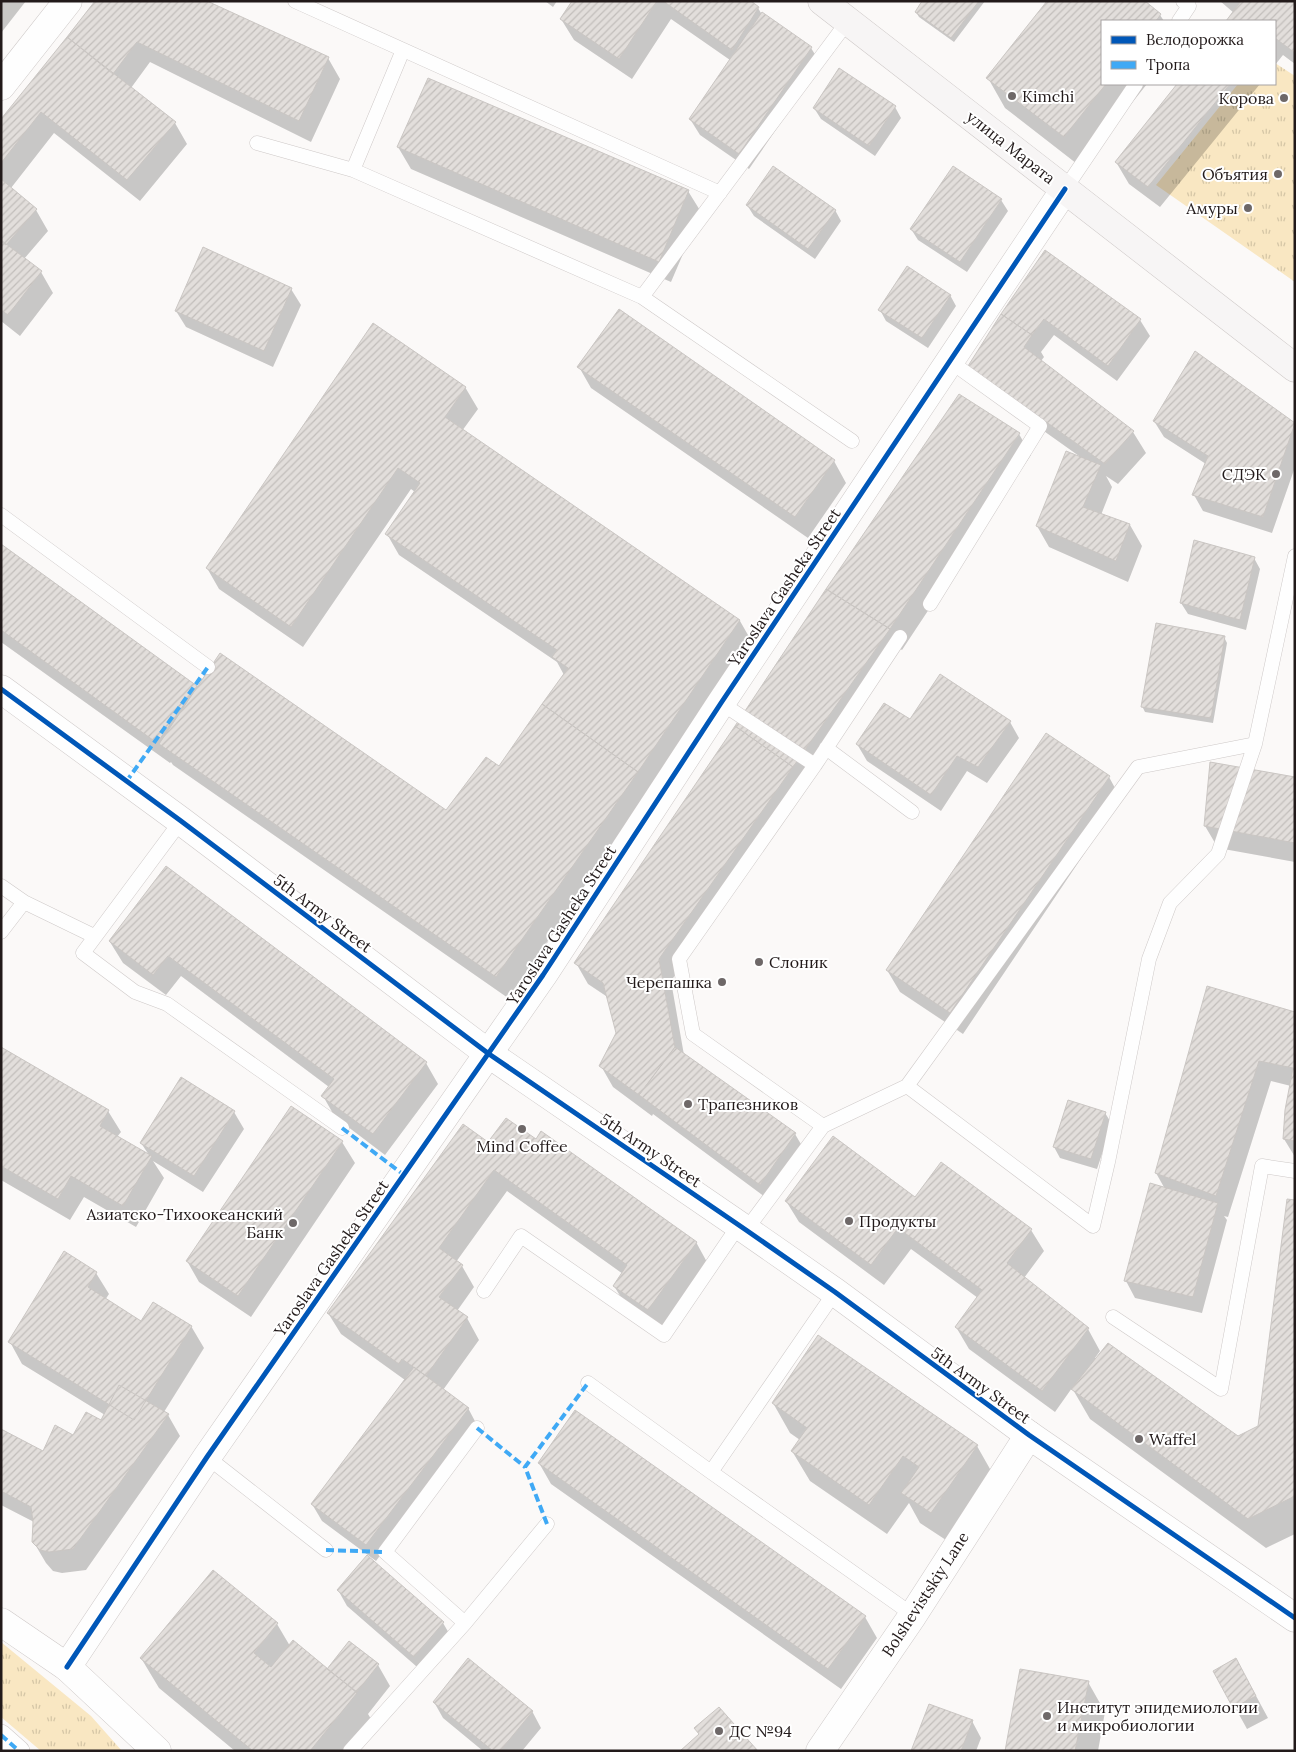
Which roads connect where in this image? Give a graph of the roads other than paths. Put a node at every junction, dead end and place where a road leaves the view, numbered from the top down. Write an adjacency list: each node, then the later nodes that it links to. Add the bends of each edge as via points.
1 (68, 1): 9 (street)
2 (295, 1): 7 (lane)
3 (822, 1): 6 (main road, улица Марата)
4 (1183, 1): 5 (lane, via 1189,6)
5 (1180, 20)
6 (848, 21): 12 (main road, улица Марата); 13 (lane)
7 (403, 50): 11 (lane); 13 (lane)
8 (1135, 85): 12 (lane)
9 (1, 86)
10 (257, 143): 11 (lane)
11 (353, 170): 14 (lane)
12 (1065, 189): 15 (street, Yaroslava Gasheka Street); 16 (main road, улица Марата)
13 (720, 193): 14 (lane)
14 (642, 297): 17 (lane)
15 (951, 362): 20 (lane, via 1040,426); 24 (street, Yaroslava Gasheka Street)
16 (1295, 368)
17 (852, 441)
18 (1, 515): 22 (lane)
19 (1295, 556): 25 (lane)
20 (930, 604)
21 (900, 637): 26 (lane)
22 (208, 667)
23 (1, 689): 29 (street, 5th Army Street)
24 (721, 703): 27 (lane); 34 (street, Yaroslava Gasheka Street)
25 (1255, 744): 35 (lane, via 1138,767); 35 (lane, via 1218,854 1170,903 1149,959 1093,1226)
26 (826, 748): 27 (lane); 28 (lane)
27 (815, 765): 36 (lane, via 679,959 693,1034)
28 (912, 812)
29 (181, 821): 33 (lane); 34 (street, 5th Army Street)
30 (1, 886): 31 (lane)
31 (24, 902): 32 (lane); 33 (lane)
32 (1, 932)
33 (94, 936): 37 (lane, via 83,953 134,992 167,1004)
34 (489, 1054): 39 (street, 5th Army Street); 46 (street, Yaroslava Gasheka Street)
35 (907, 1086): 36 (lane)
36 (823, 1126): 39 (lane)
37 (342, 1128)
38 (1295, 1171): 42 (lane, via 1262,1166 1221,1389)
39 (743, 1227): 40 (lane, via 664,1335 521,1236); 41 (street, 5th Army Street)
40 (484, 1291)
41 (835, 1292): 45 (street, 5th Army Street); 47 (lane)
42 (1113, 1317)
43 (588, 1383): 47 (lane)
44 (476, 1428): 53 (lane, via 385,1552)
45 (1028, 1435): 50 (street, Bolshevistskiy Lane); 51 (street, 5th Army Street)
46 (206, 1457): 49 (lane); 54 (street, Yaroslava Gasheka Street)
47 (711, 1472): 50 (lane)
48 (547, 1524): 53 (lane)
49 (326, 1550)
50 (913, 1615): 59 (street, Bolshevistskiy Lane)
51 (1295, 1618)
52 (1, 1622): 54 (street)
53 (465, 1623): 58 (lane)
54 (67, 1667): 57 (street)
55 (1, 1735): 56 (street)
56 (19, 1751)
57 (157, 1751)
58 (350, 1751)
59 (820, 1751)

